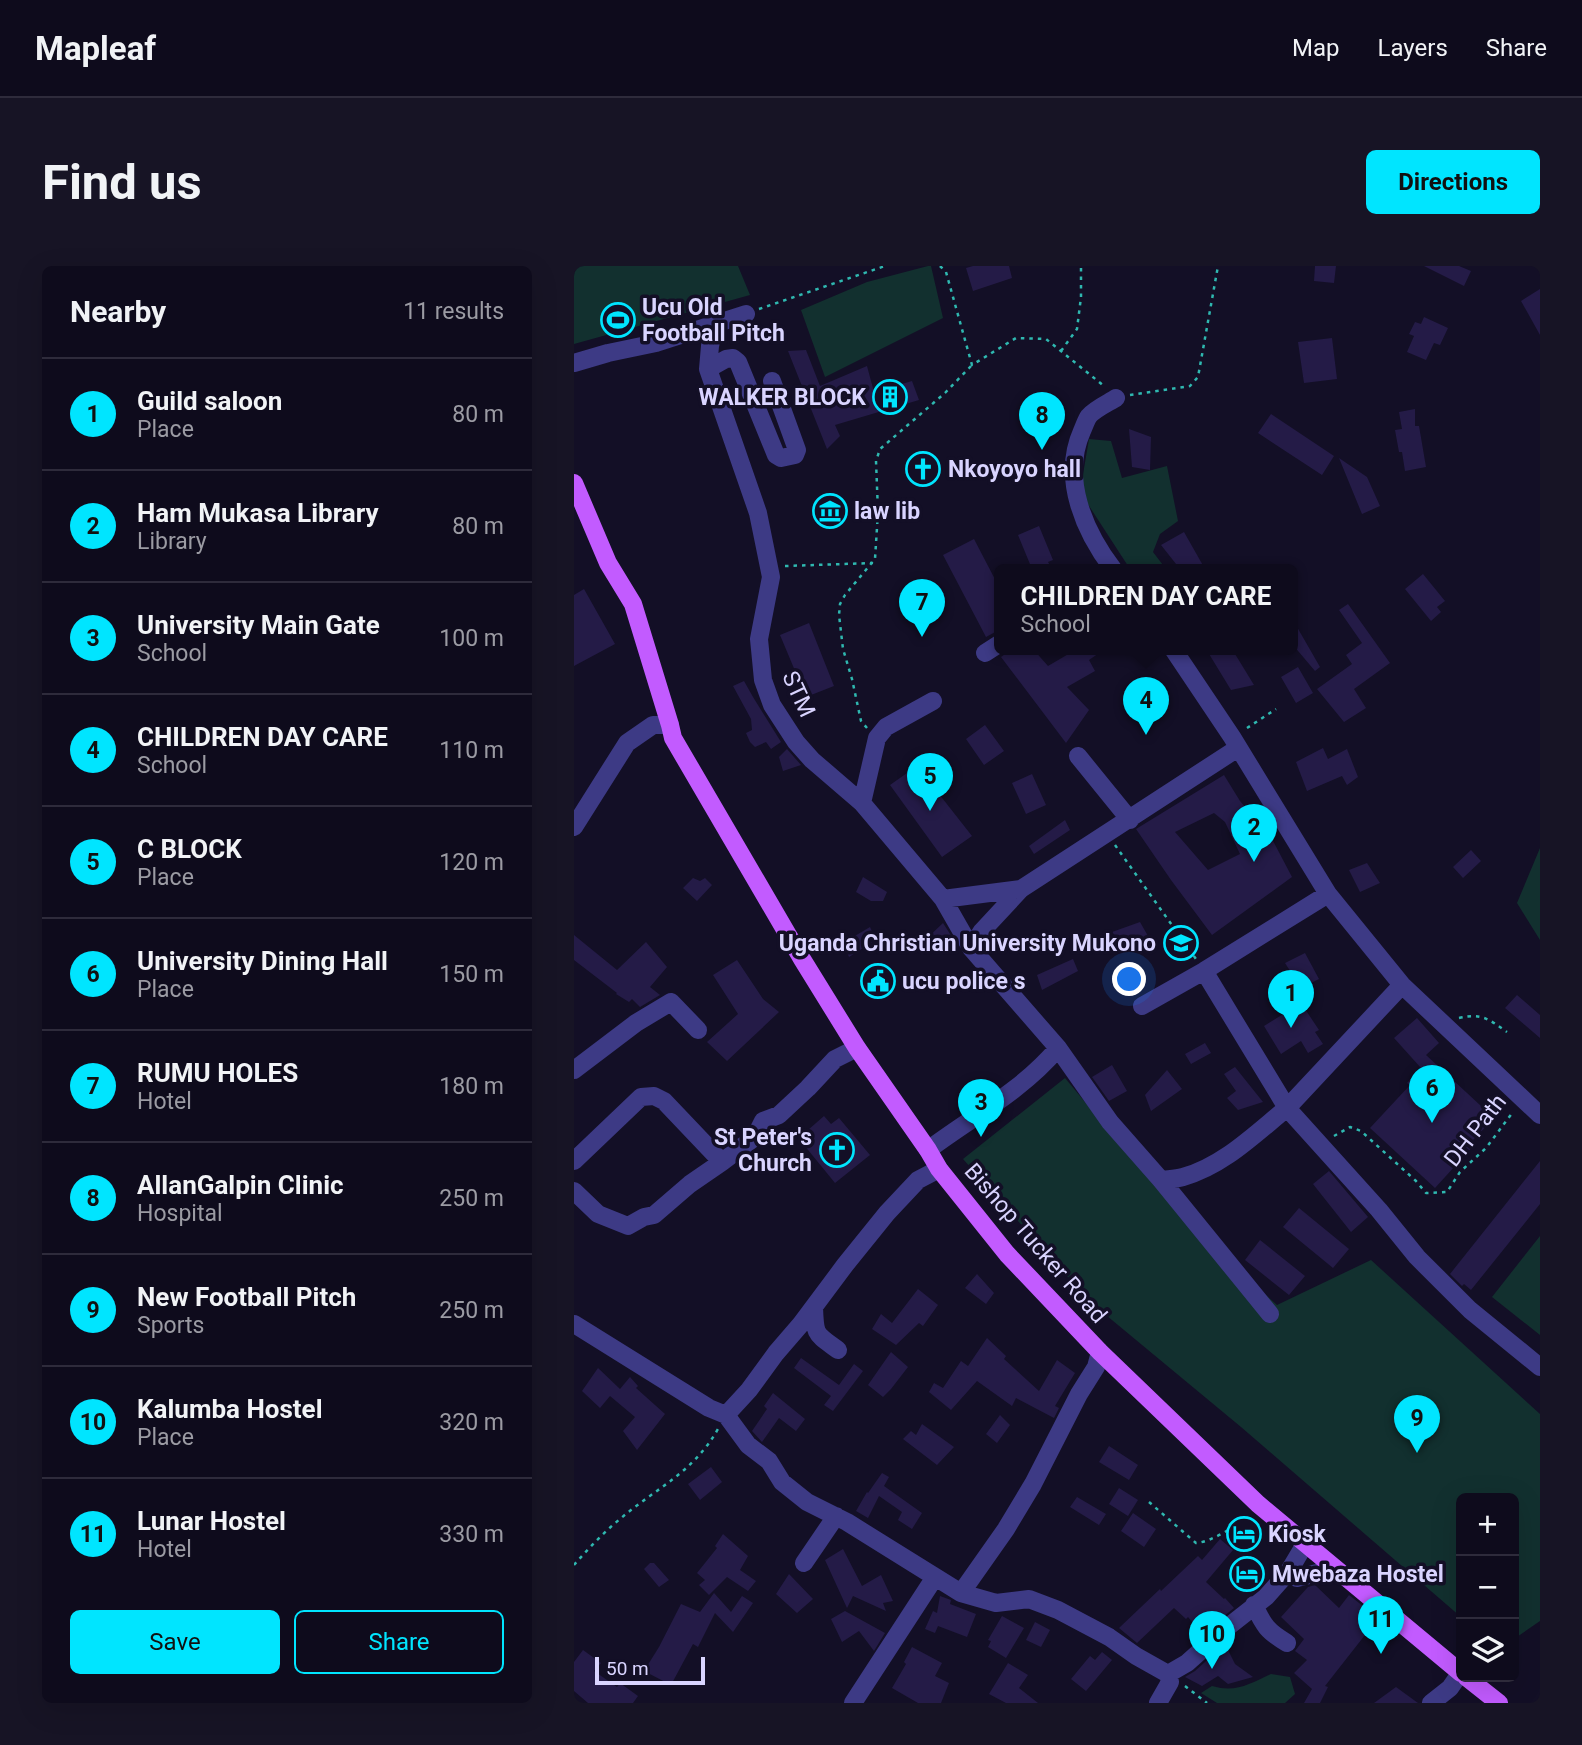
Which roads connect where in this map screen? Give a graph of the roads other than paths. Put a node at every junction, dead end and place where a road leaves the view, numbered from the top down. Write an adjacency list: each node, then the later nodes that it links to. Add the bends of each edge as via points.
1 (746, 314): 2 (street)
2 (715, 324): 3 (street); 4 (street)
3 (574, 363)
4 (708, 369): 5 (street, via 726,359 738,362 781,458 795,455 797,450); 14 (street, STM, via 777,571 759,639 763,680 772,705 796,742)
5 (772, 381)
6 (1116, 398): 8 (street, via 1089,416 1073,463 1082,516)
7 (574, 483): 11 (main road, Bishop Tucker Road, via 608,563 633,604)
8 (1104, 564)
9 (1177, 655): 12 (street)
10 (933, 701): 14 (street, via 886,727 877,738)
11 (670, 724): 16 (street, via 653,725 627,743); 25 (main road, Bishop Tucker Road, via 673,738)
12 (1235, 743): 15 (street); 18 (street)
13 (1078, 756): 15 (street)
14 (862, 803): 19 (street, STM)
15 (1130, 820): 17 (street)
16 (574, 827)
17 (1021, 889): 19 (street); 20 (street)
18 (1328, 894): 21 (street); 22 (street)
19 (943, 899): 20 (street, STM)
20 (971, 948): 26 (street, STM)
21 (1204, 971): 23 (street); 28 (street)
22 (1402, 985): 28 (street); 29 (street)
23 (1142, 1006)
24 (698, 1030): 27 (street, via 671,1002)
25 (857, 1048): 30 (main road, Bishop Tucker Road); 32 (street, via 835,1059 779,1115 763,1121 755,1137)
26 (1058, 1048): 30 (street, via 987,1110); 34 (street, STM, via 1110,1122)
27 (574, 1070)
28 (1287, 1108): 34 (street, via 1225,1158 1181,1178); 41 (street, via 1417,1257 1470,1310)
29 (1540, 1115)
30 (928, 1150): 33 (main road, Bishop Tucker Road)
31 (574, 1161): 32 (street, via 641,1097 654,1096)
32 (722, 1162): 35 (street, via 654,1215 628,1226 598,1214)
33 (939, 1169): 36 (street, via 918,1180 887,1213); 40 (main road, Bishop Tucker Road, via 1007,1254)
34 (1161, 1180): 37 (street, STM)
35 (574, 1191)
36 (814, 1307): 39 (street, via 817,1335); 42 (street)
37 (1270, 1314)
38 (574, 1324): 42 (street)
39 (838, 1350)
40 (1100, 1352): 44 (main road, Bishop Tucker Road); 49 (street, via 1033,1484)
41 (1540, 1367)
42 (726, 1415): 43 (street, via 782,1482 807,1502)
43 (836, 1516): 45 (street); 48 (street)
44 (1305, 1544): 46 (street); 52 (main road, Bishop Tucker Road)
45 (804, 1563)
46 (1289, 1571): 47 (street, via 1297,1578); 50 (street)
47 (1321, 1572)
48 (935, 1577): 49 (street); 56 (street)
49 (961, 1593): 53 (street, via 996,1603 1029,1599 1048,1606)
50 (1254, 1605): 51 (street, via 1271,1634); 53 (street)
51 (1287, 1643)
52 (1456, 1668)
53 (1168, 1674): 57 (street, via 1170,1682)
54 (1456, 1679): 58 (street)
55 (1472, 1682): 59 (main road)
56 (853, 1703)
57 (1158, 1703)
58 (1432, 1703)
59 (1499, 1703)

